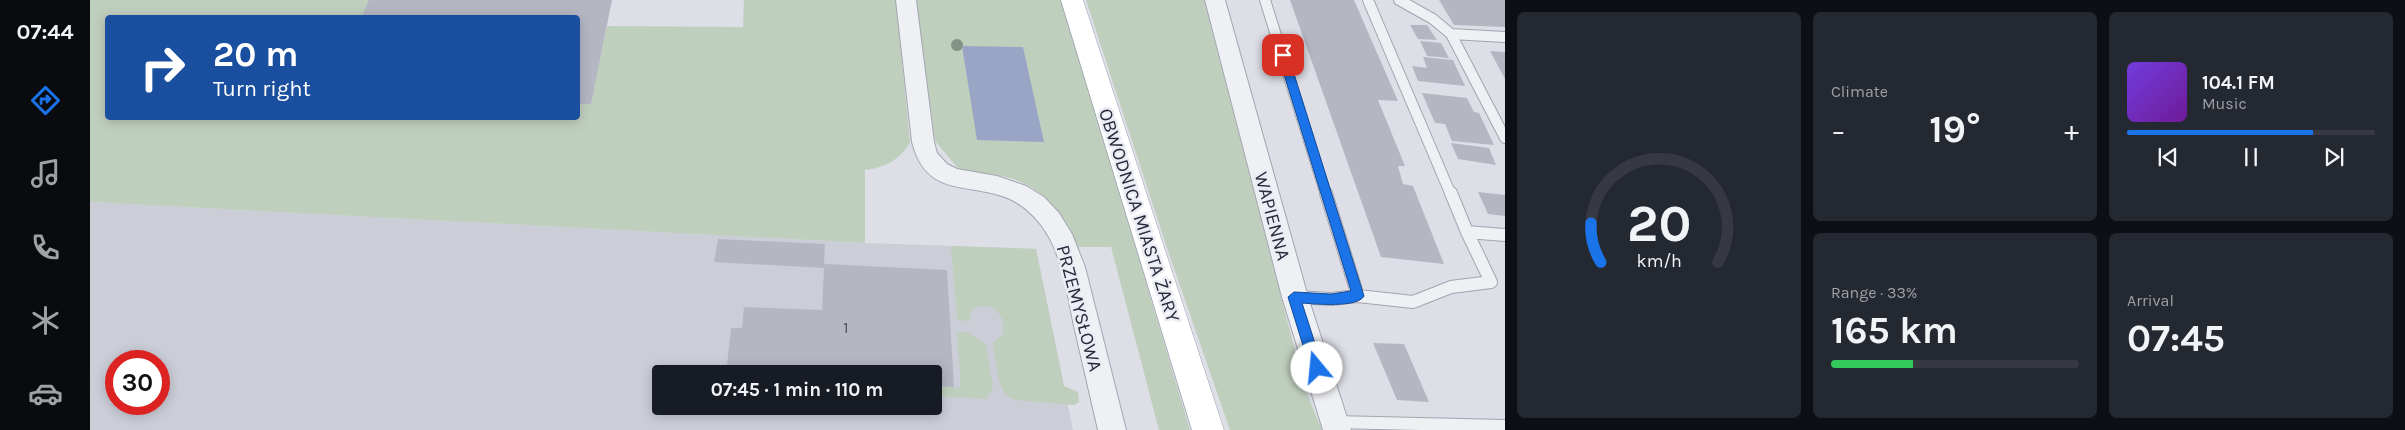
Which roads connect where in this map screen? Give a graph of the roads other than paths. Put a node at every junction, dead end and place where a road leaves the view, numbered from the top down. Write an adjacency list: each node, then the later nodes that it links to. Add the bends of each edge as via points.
1 (906, 0): 17 (street, PRZEMYSŁOWA, via 927,159 944,174 999,186 1023,195 1048,214 1060,235 1076,284)
2 (1072, 0): 18 (main road, OBWODNICA MIASTA ŻARY)
3 (1215, 0): 13 (street, WAPIENNA)
4 (1266, 0): 12 (lane)
5 (1368, 0): 10 (lane)
6 (1399, 0): 7 (lane)
7 (1452, 34): 8 (lane); 9 (lane)
8 (1505, 37)
9 (1505, 138)
10 (1467, 232): 11 (lane); 12 (lane, via 1490,282 1452,287 1413,302)
11 (1505, 235)
12 (1358, 296): 13 (lane, via 1331,300)
13 (1294, 297): 14 (street, WAPIENNA)
14 (1335, 426): 16 (lane)
15 (1505, 426): 16 (lane)
16 (1394, 427)
17 (1112, 430)
18 (1208, 430)

